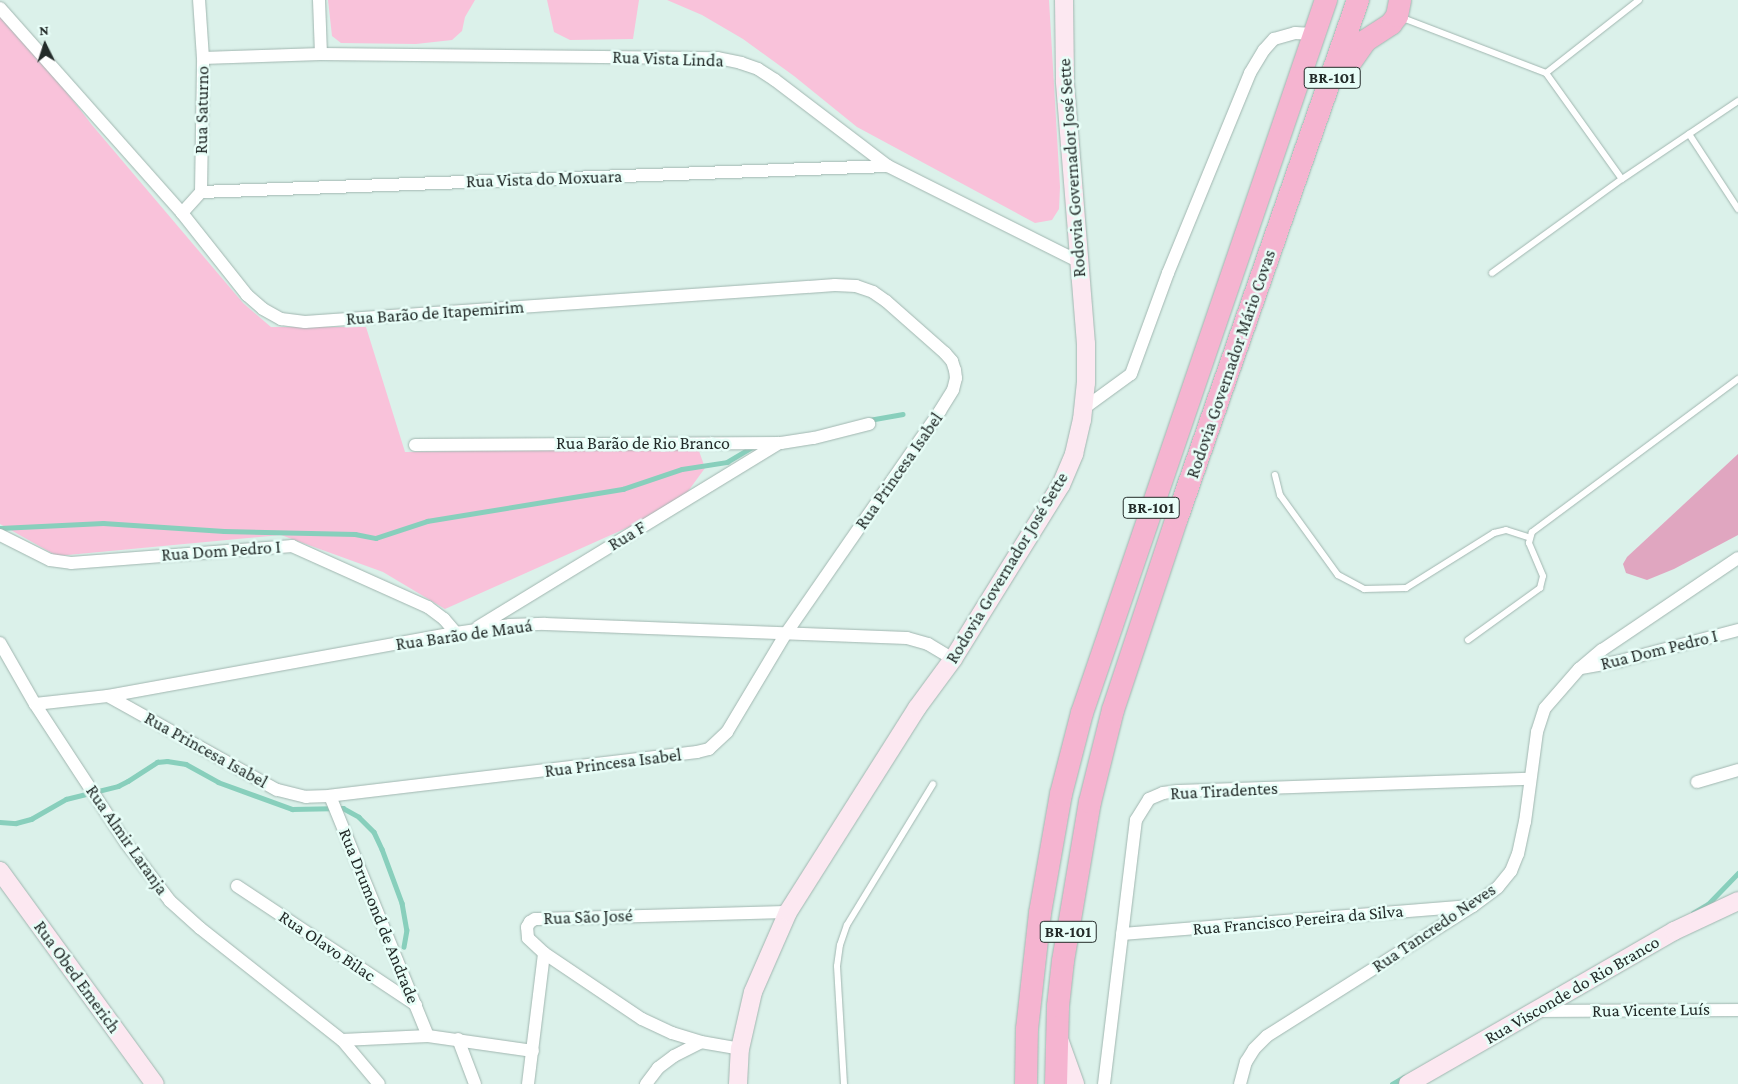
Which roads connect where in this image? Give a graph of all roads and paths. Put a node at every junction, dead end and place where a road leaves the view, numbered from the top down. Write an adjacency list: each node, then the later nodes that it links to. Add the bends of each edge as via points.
1 (200, 0): 12 (street, Rua Saturno)
2 (319, 0): 11 (street)
3 (1064, 0): 22 (main road, Rodovia Governador José Sette, via 1065,81)
4 (1326, 0): 10 (highway, Rodovia Governador Mário Covas / BR-101)
5 (1639, 0): 13 (lane)
6 (1351, 6): 9 (highway, via 1361,28); 16 (highway, Rodovia Governador Mário Covas / BR-101)
7 (0, 8): 21 (street, Rua Barão de Itapemirim)
8 (1399, 8): 9 (highway, via 1391,24); 13 (lane)
9 (1380, 30): 16 (highway, via 1358,48)
10 (1314, 34): 26 (street, via 1294,32 1274,39 1264,50 1250,73 1168,273 1131,374); 73 (highway, Rodovia Governador Mário Covas / BR-101, via 1082,713 1061,794 1042,903 1027,1029)
11 (321, 54): 12 (street, Rua Vista Linda); 17 (street, Rua Vista Linda, via 718,58 734,61 758,69 775,80)
12 (203, 58): 19 (street, Rua Saturno)
13 (1546, 73): 18 (lane)
14 (1738, 101): 15 (lane)
15 (1689, 134): 18 (lane); 20 (lane)
16 (1311, 138): 59 (highway, Rodovia Governador Mário Covas / BR-101, via 1113,710 1090,802 1063,961)
17 (888, 166): 19 (street, Rua Vista do Moxuara); 22 (street, Rua Vista Linda)
18 (1622, 179): 23 (lane)
19 (201, 192): 21 (street)
20 (1738, 209)
21 (182, 213): 25 (street, Rua Barão de Itapemirim, via 247,294 263,310 281,319 305,322 856,286 886,301 945,353 955,370)
22 (1078, 261): 26 (main road, Rodovia Governador José Sette, via 1086,344)
23 (1492, 274)
24 (1738, 380): 32 (lane, via 1532,532)
25 (953, 390): 37 (street, Rua Princesa Isabel)
26 (1083, 409): 40 (main road, Rodovia Governador José Sette, via 1074,454 1062,484)
27 (870, 424): 28 (street, Rua Barão de Rio Branco)
28 (781, 443): 29 (street, Rua Barão de Rio Branco); 34 (street, Rua F)
29 (415, 446)
30 (1275, 474): 32 (lane, via 1280,495 1338,575 1364,589 1406,588 1494,533 1506,530)
31 (0, 535): 36 (street, Rua Dom Pedro I, via 50,560 71,563 292,546 428,607)
32 (1530, 538): 38 (lane, via 1530,548 1543,576 1540,588)
33 (1738, 558): 41 (street, Rua Tancredo Neves)
34 (474, 630): 36 (street, Rua Barão de Mauá); 37 (street, Rua Barão de Mauá, via 545,624)
35 (1738, 630): 41 (street, Rua Dom Pedro I)
36 (456, 633): 42 (street, Rua Barão de Mauá)
37 (785, 635): 40 (street, Rua Barão de Mauá, via 907,638 928,644); 48 (street, Rua Princesa Isabel, via 727,732 709,749)
38 (1468, 640)
39 (0, 643): 43 (street, Rua Almir Laranja)
40 (954, 659): 53 (main road, Rodovia Governador José Sette, via 917,708)
41 (1579, 669): 45 (street, Rua Tancredo Neves, via 1546,708 1537,732)
42 (108, 696): 43 (street, Rua Barão de Mauá); 48 (street, Rua Princesa Isabel, via 277,790 306,797)
43 (35, 704): 62 (street, Rua Almir Laranja, via 126,843 170,901)
44 (1738, 770): 46 (street)
45 (1530, 778): 52 (street, Rua Tancredo Neves, via 1525,822 1511,871 1498,887); 54 (street, Rua Tiradentes, via 1163,793 1149,799 1136,820)
46 (1697, 782)
47 (933, 784): 72 (lane, via 847,925 840,945 837,966)
48 (330, 796): 56 (street, Rua Drumond de Andrade)
49 (0, 871): 66 (main road, Rua Obed Emerich)
50 (237, 886): 56 (street, Rua Olavo Bilac)
51 (1738, 900): 58 (main road, Rua Visconde do Rio Branco, via 1674,931)
52 (1473, 906): 54 (street, Rua Francisco Pereira da Silva); 77 (street, Rua Tancredo Neves, via 1267,1036 1246,1062)
53 (788, 912): 55 (street, Rua São José, via 535,919 527,926 526,933); 64 (main road, Rodovia Governador José Sette, via 754,992)
54 (1122, 934): 76 (street, Rua Tiradentes)
55 (544, 954): 63 (street, via 642,1019); 65 (street, Rua São José)
56 (416, 1005): 60 (street, Rua Drumond de Andrade)
57 (1738, 1010): 58 (street, Rua Vicente Luís)
58 (1534, 1012): 78 (main road, Rua Visconde do Rio Branco)
59 (1057, 1034): 74 (highway, Rodovia Governador Mário Covas / BR-101); 75 (main road)
60 (428, 1036): 61 (street); 62 (street)
61 (458, 1039): 65 (street); 68 (street)
62 (342, 1040): 67 (street, Rua Almir Laranja)
63 (701, 1042): 64 (street); 70 (street, via 658,1068)
64 (740, 1049): 71 (main road, Rodovia Governador José Sette)
65 (533, 1051): 69 (street, Rua São José)
66 (155, 1084)
67 (380, 1084)
68 (475, 1084)
69 (528, 1084)
70 (646, 1084)
71 (738, 1084)
72 (844, 1084)
73 (1026, 1084)
74 (1056, 1084)
75 (1075, 1084)
76 (1104, 1084)
77 (1240, 1084)
78 (1408, 1084)

